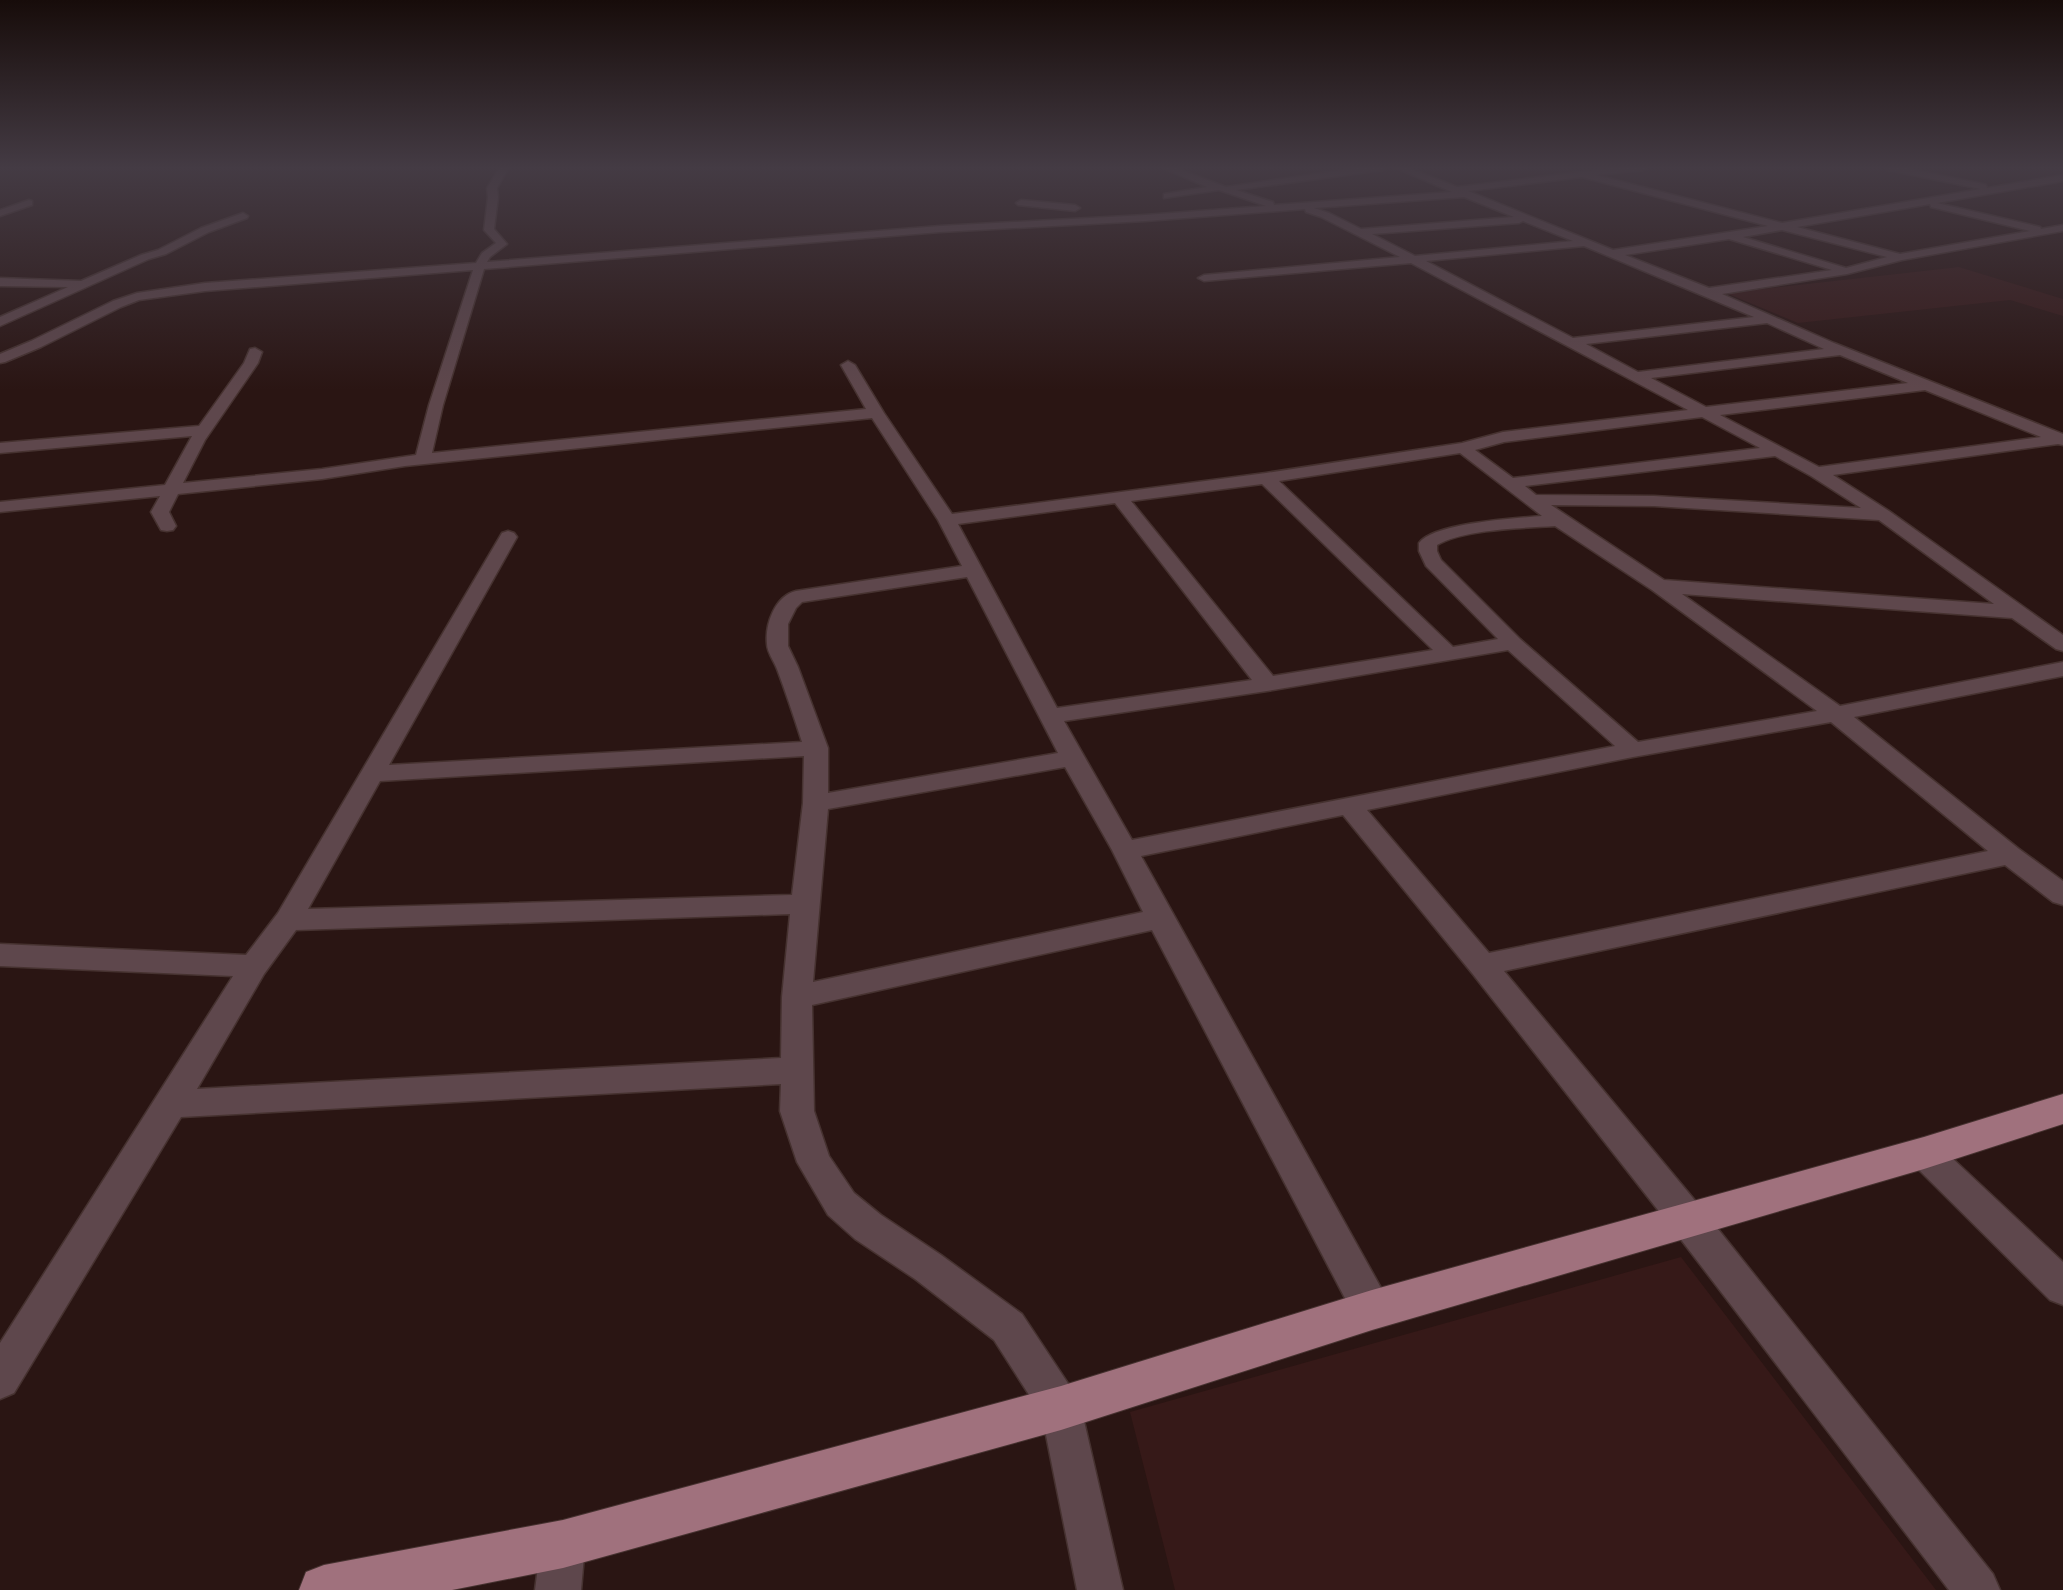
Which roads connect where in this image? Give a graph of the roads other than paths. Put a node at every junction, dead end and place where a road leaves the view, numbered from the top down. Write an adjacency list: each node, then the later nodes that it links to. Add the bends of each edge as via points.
1 (183, 241): 18 (street)
2 (499, 241): 14 (street, via 502,244 486,255)
3 (811, 241): 14 (street)
4 (1377, 241): 13 (street)
5 (1579, 241): 10 (street)
6 (1693, 241): 11 (street)
7 (1746, 241): 15 (street)
8 (1839, 241): 12 (street)
9 (1989, 241): 12 (street)
10 (1584, 243): 11 (street); 13 (street)
11 (1614, 253): 19 (street)
12 (1901, 257): 15 (street)
13 (1412, 260): 16 (street); 22 (street)
14 (480, 265): 25 (street, via 205,287 137,298 116,304); 36 (street, via 436,405)
15 (1847, 271): 19 (street)
16 (1204, 278)
17 (0, 282): 18 (street)
18 (84, 284): 21 (street)
19 (1708, 292): 20 (street)
20 (1771, 320): 22 (street); 23 (street)
21 (0, 322)
22 (1571, 342): 27 (street)
23 (1841, 350): 27 (street); 28 (street)
24 (255, 352): 31 (street, via 251,363)
25 (0, 360)
26 (848, 365): 30 (street)
27 (1636, 376): 29 (street)
28 (1926, 385): 29 (street); 32 (street)
29 (1704, 412): 34 (street, via 1503,437); 35 (street)
30 (876, 413): 36 (street); 45 (street)
31 (205, 430): 33 (street); 40 (street)
32 (2062, 439): 37 (street)
33 (0, 448)
34 (1463, 448): 38 (street); 39 (street)
35 (1778, 451): 37 (street); 39 (street)
36 (423, 459): 40 (street, via 322,474)
37 (1817, 472): 44 (street)
38 (1266, 478): 41 (street); 54 (street)
39 (1511, 483): 42 (street)
40 (174, 488): 43 (street, via 35,504); 47 (street, via 160,512)
41 (1119, 497): 45 (street); 56 (street)
42 (1532, 500): 44 (street, via 1654,501); 46 (street)
43 (4, 514)
44 (1883, 515): 51 (street)
45 (947, 520): 49 (street)
46 (1559, 520): 50 (street); 52 (street, via 1458,532 1428,543 1433,562)
47 (167, 526)
48 (508, 537): 62 (street)
49 (974, 570): 58 (street); 59 (street, via 796,597 787,606 778,624 777,646)
50 (1659, 586): 51 (street); 57 (street)
51 (2017, 612): 53 (street)
52 (1513, 643): 54 (street); 60 (street)
53 (2063, 645)
54 (1449, 654): 56 (street)
55 (2063, 669): 57 (street)
56 (1267, 684): 58 (street)
57 (1836, 714): 60 (street); 66 (street)
58 (1051, 716): 61 (street)
59 (816, 748): 62 (street); 63 (street)
60 (1633, 750): 64 (street)
61 (1072, 758): 63 (street); 65 (street)
62 (372, 774): 70 (street)
63 (816, 803): 68 (street)
64 (1350, 806): 65 (street); 72 (street)
65 (1125, 850): 69 (street)
66 (2010, 855): 67 (street); 72 (street)
67 (2063, 895)
68 (805, 904): 70 (street); 74 (street)
69 (1160, 918): 74 (street); 81 (street)
70 (288, 920): 73 (street)
71 (0, 955): 73 (street)
72 (1482, 965): 79 (street)
73 (254, 966): 76 (street)
74 (797, 997): 75 (street)
75 (797, 1070): 76 (street); 83 (street, via 797,1111 814,1162 841,1204 868,1227 1008,1327)
76 (171, 1104): 82 (street)
77 (2063, 1109): 78 (main road)
78 (1924, 1153): 79 (main road); 80 (street)
79 (1689, 1221): 81 (main road); 88 (street)
80 (2063, 1287)
81 (1372, 1310): 83 (main road)
82 (0, 1379)
83 (1061, 1408): 84 (main road); 87 (street)
84 (563, 1544): 85 (main road); 86 (street)
85 (324, 1590)
86 (558, 1590)
87 (1100, 1590)
88 (1976, 1590)

